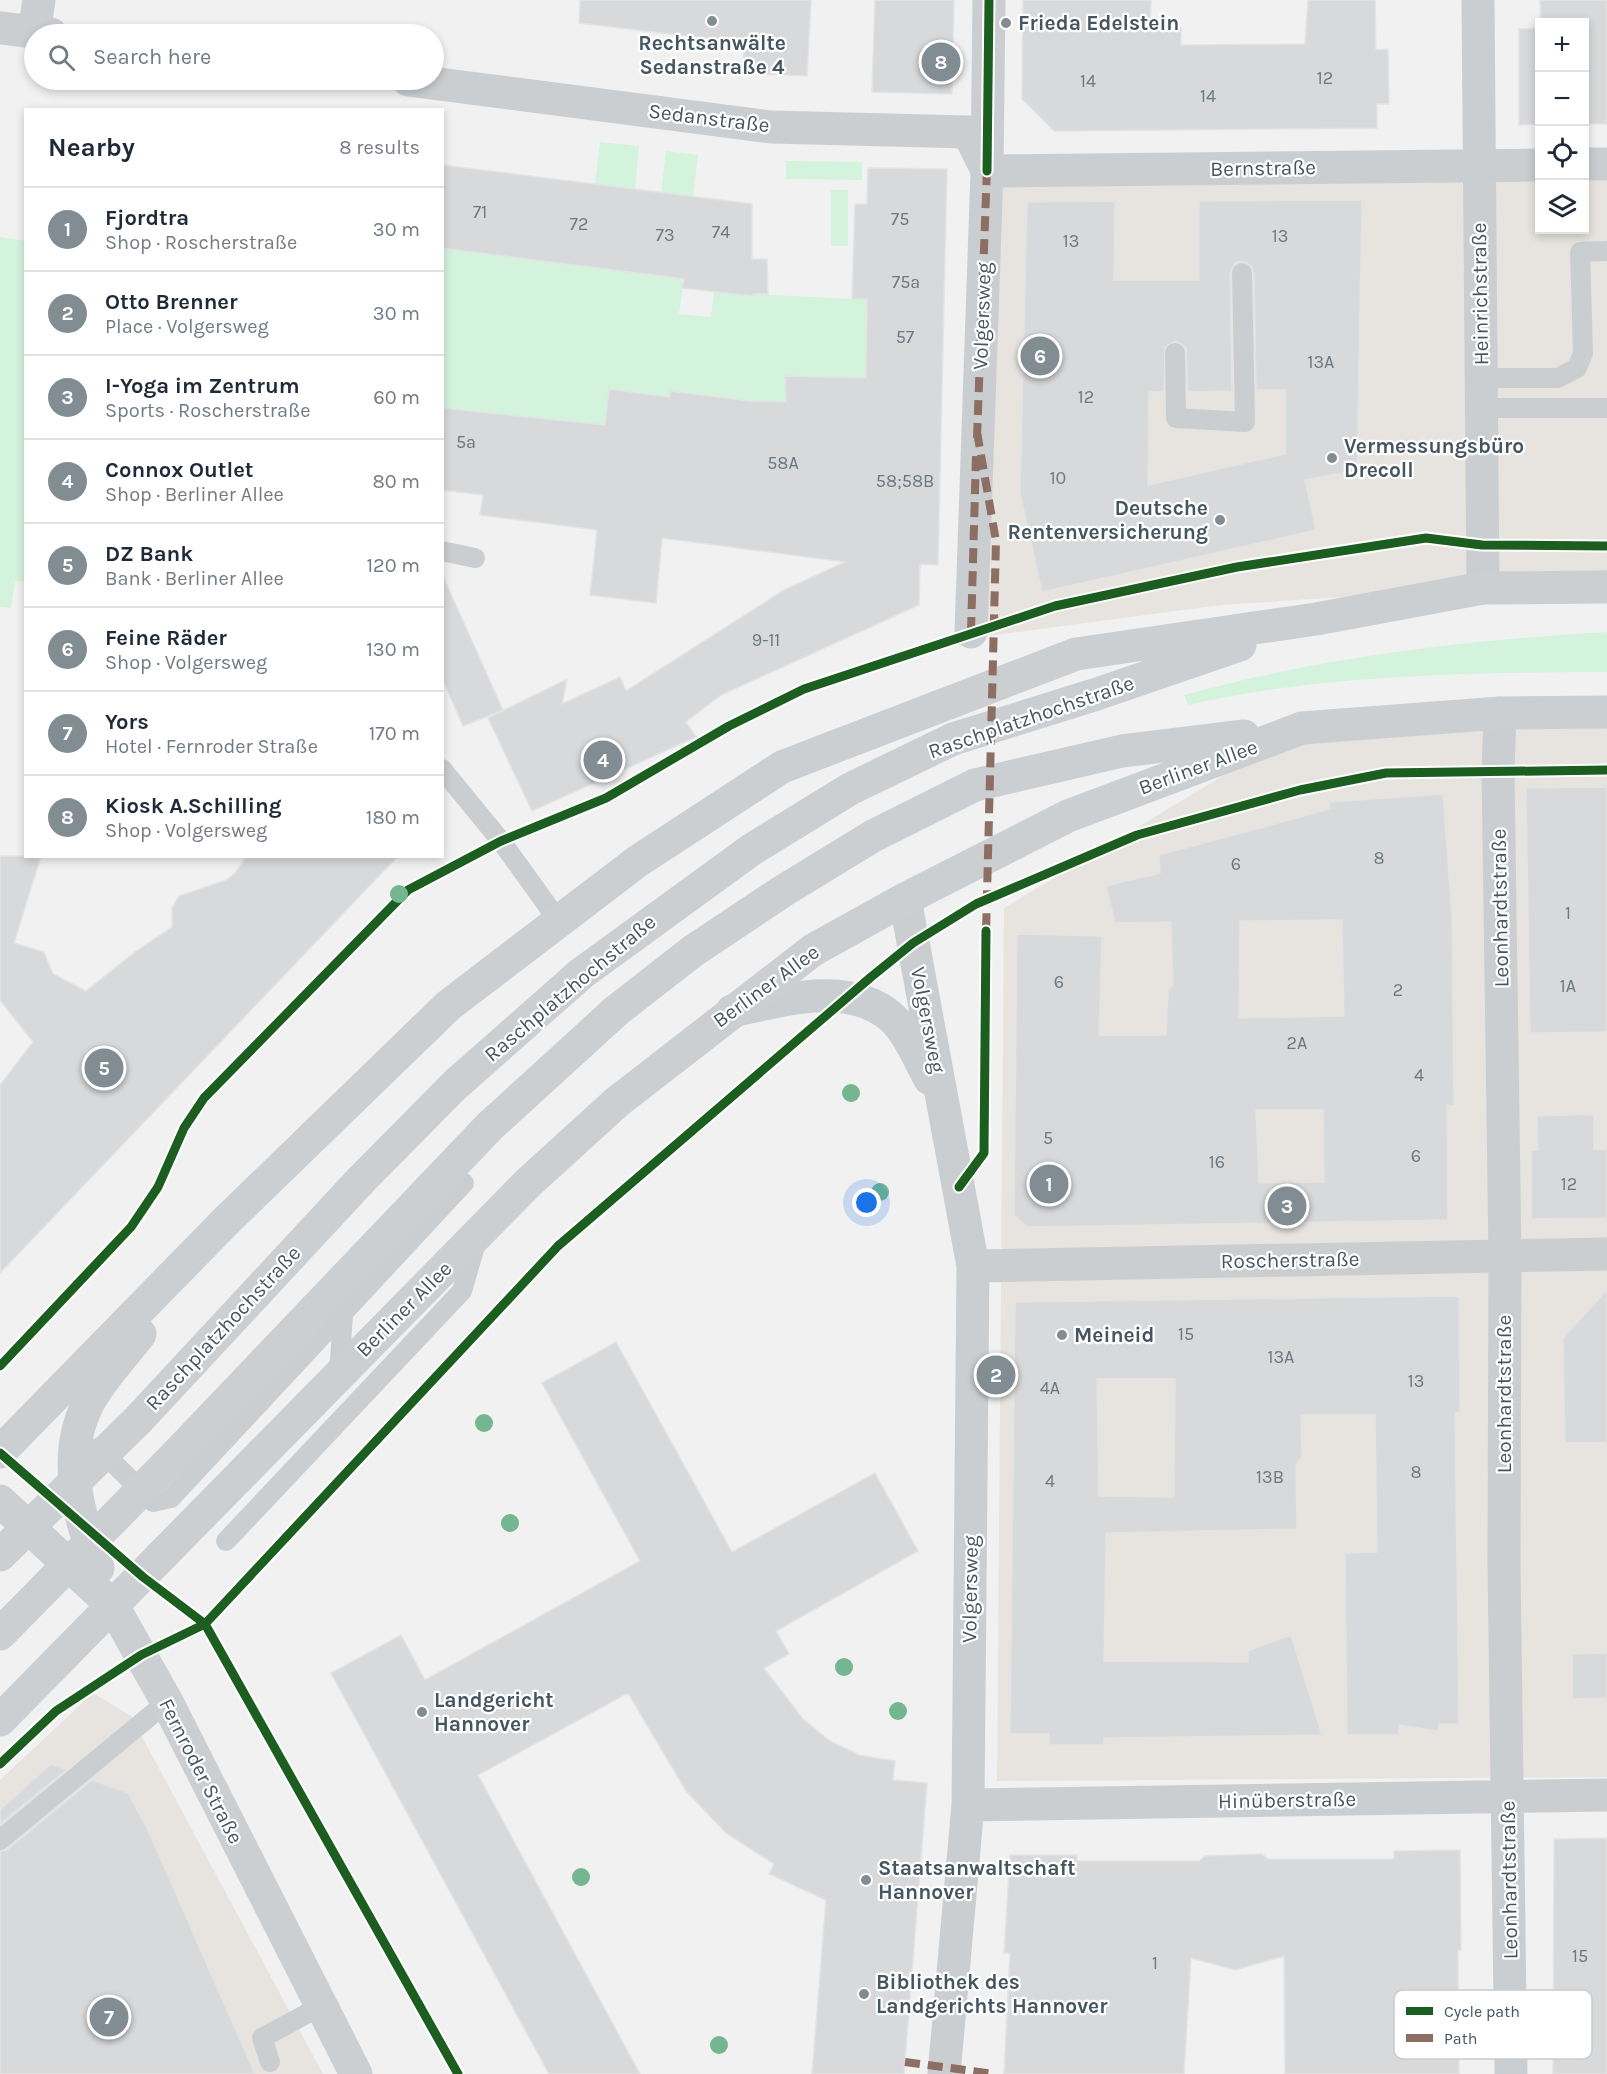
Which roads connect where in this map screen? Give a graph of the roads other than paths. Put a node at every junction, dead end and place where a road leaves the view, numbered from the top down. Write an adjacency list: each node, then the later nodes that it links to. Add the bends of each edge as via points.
1 (39, 0): 4 (street)
2 (989, 0): 12 (street, Volgersweg)
3 (1478, 0): 10 (street, Heinrichstraße)
4 (42, 24)
5 (0, 28): 6 (street)
6 (24, 31)
7 (444, 85): 12 (street, Sedanstraße, via 771,127 968,132)
8 (1589, 164): 9 (street)
9 (1607, 164)
10 (1479, 165): 11 (street, Bernstraße); 12 (street, Bernstraße); 16 (street, Heinrichstraße)
11 (1535, 165)
12 (987, 171): 23 (street, Volgersweg)
13 (1607, 251): 16 (lane, via 1580,252 1583,353 1577,368 1558,378)
14 (1242, 273): 15 (lane, via 1245,422 1176,418)
15 (1175, 353)
16 (1481, 393): 17 (lane); 21 (street, Heinrichstraße)
17 (1607, 408)
18 (444, 551): 19 (lane)
19 (475, 558)
20 (1607, 587): 21 (main road)
21 (1483, 588): 22 (main road)
22 (1316, 619): 29 (main road, via 1076,654 782,767 638,861); 44 (main road, Raschplatzhochstraße, bridge, via 953,739 850,789 751,850 582,973 455,1085 138,1420)
23 (971, 632)
24 (1607, 712): 25 (main road, Berliner Allee)
25 (1500, 713): 26 (main road, Berliner Allee); 36 (street, Leonhardtstraße)
26 (1302, 728): 28 (main road, Berliner Allee, via 1068,816); 46 (main road, bridge, via 1122,751 975,785 873,836 693,951 616,1011 490,1126)
27 (444, 771): 29 (lane)
28 (905, 899): 30 (main road, Berliner Allee, via 813,950); 31 (street, Volgersweg)
29 (560, 923): 33 (main road, via 449,1005)
30 (732, 1011): 31 (street, Volgersweg, via 808,995 870,1005 890,1016 904,1033); 34 (main road, Berliner Allee, via 616,1102)
31 (944, 1105): 37 (street, Volgersweg)
32 (464, 1183): 38 (lane)
33 (228, 1220): 40 (main road); 41 (main road)
34 (479, 1233): 39 (main road, Berliner Allee); 43 (lane, via 462,1291)
35 (1607, 1254): 36 (street, Roscherstraße)
36 (1505, 1256): 37 (street, Roscherstraße); 50 (street, Leonhardtstraße, via 1504,1564)
37 (974, 1266): 51 (street, Volgersweg)
38 (343, 1314): 39 (lane); 40 (lane, via 171,1498 153,1502 93,1444)
39 (339, 1375): 45 (main road, Berliner Allee)
40 (90, 1400): 45 (main road, via 72,1452 80,1519)
41 (0, 1452)
42 (0, 1501): 45 (main road, Fernroder Straße)
43 (226, 1541)
44 (0, 1555)
45 (112, 1606): 47 (main road, Fernroder Straße); 48 (main road, Berliner Allee)
46 (0, 1634)
47 (167, 1702): 52 (lane); 54 (main road, Fernroder Straße)
48 (0, 1720)
49 (1607, 1795): 50 (street, Hinüberstraße)
50 (1509, 1797): 51 (street, Hinüberstraße); 53 (street, Leonhardtstraße)
51 (968, 1805): 58 (street, Volgersweg)
52 (0, 1840)
53 (1510, 1990)
54 (321, 2006): 56 (lane, via 262,2038); 57 (main road, Fernroder Straße)
55 (1511, 2059): 59 (street, Leonhardtstraße)
56 (270, 2062)
57 (356, 2074)
58 (944, 2074)
59 (1511, 2074)

